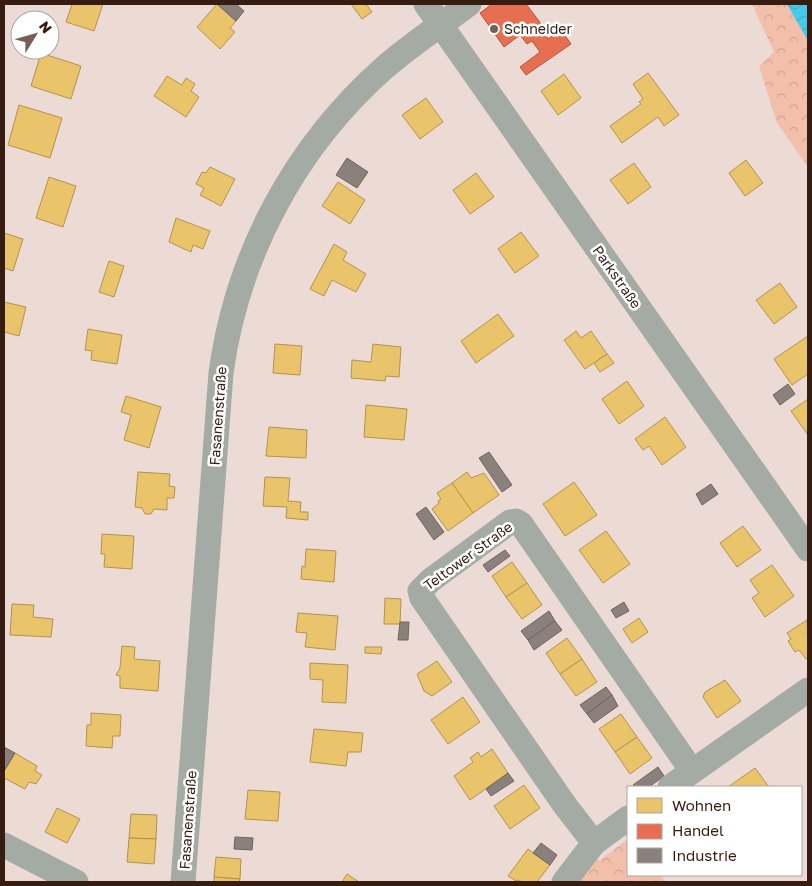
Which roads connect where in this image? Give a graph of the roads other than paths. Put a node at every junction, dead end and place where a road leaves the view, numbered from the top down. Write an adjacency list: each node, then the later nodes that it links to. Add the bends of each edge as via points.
1 (426, 4): 3 (street, Parkstraße)
2 (469, 4): 3 (street, Fasanenstraße)
3 (440, 25): 4 (street, Parkstraße); 12 (street, Fasanenstraße, via 367,84 308,152 260,236 234,304 221,372)
4 (808, 549)
5 (808, 690): 6 (street)
6 (692, 771): 7 (street); 9 (street, Teltower Straße, via 521,524 510,522 431,580 420,591 422,598)
7 (671, 786)
8 (627, 819): 9 (street)
9 (594, 843): 13 (street)
10 (4, 845): 11 (street)
11 (76, 882)
12 (183, 882)
13 (564, 882)

